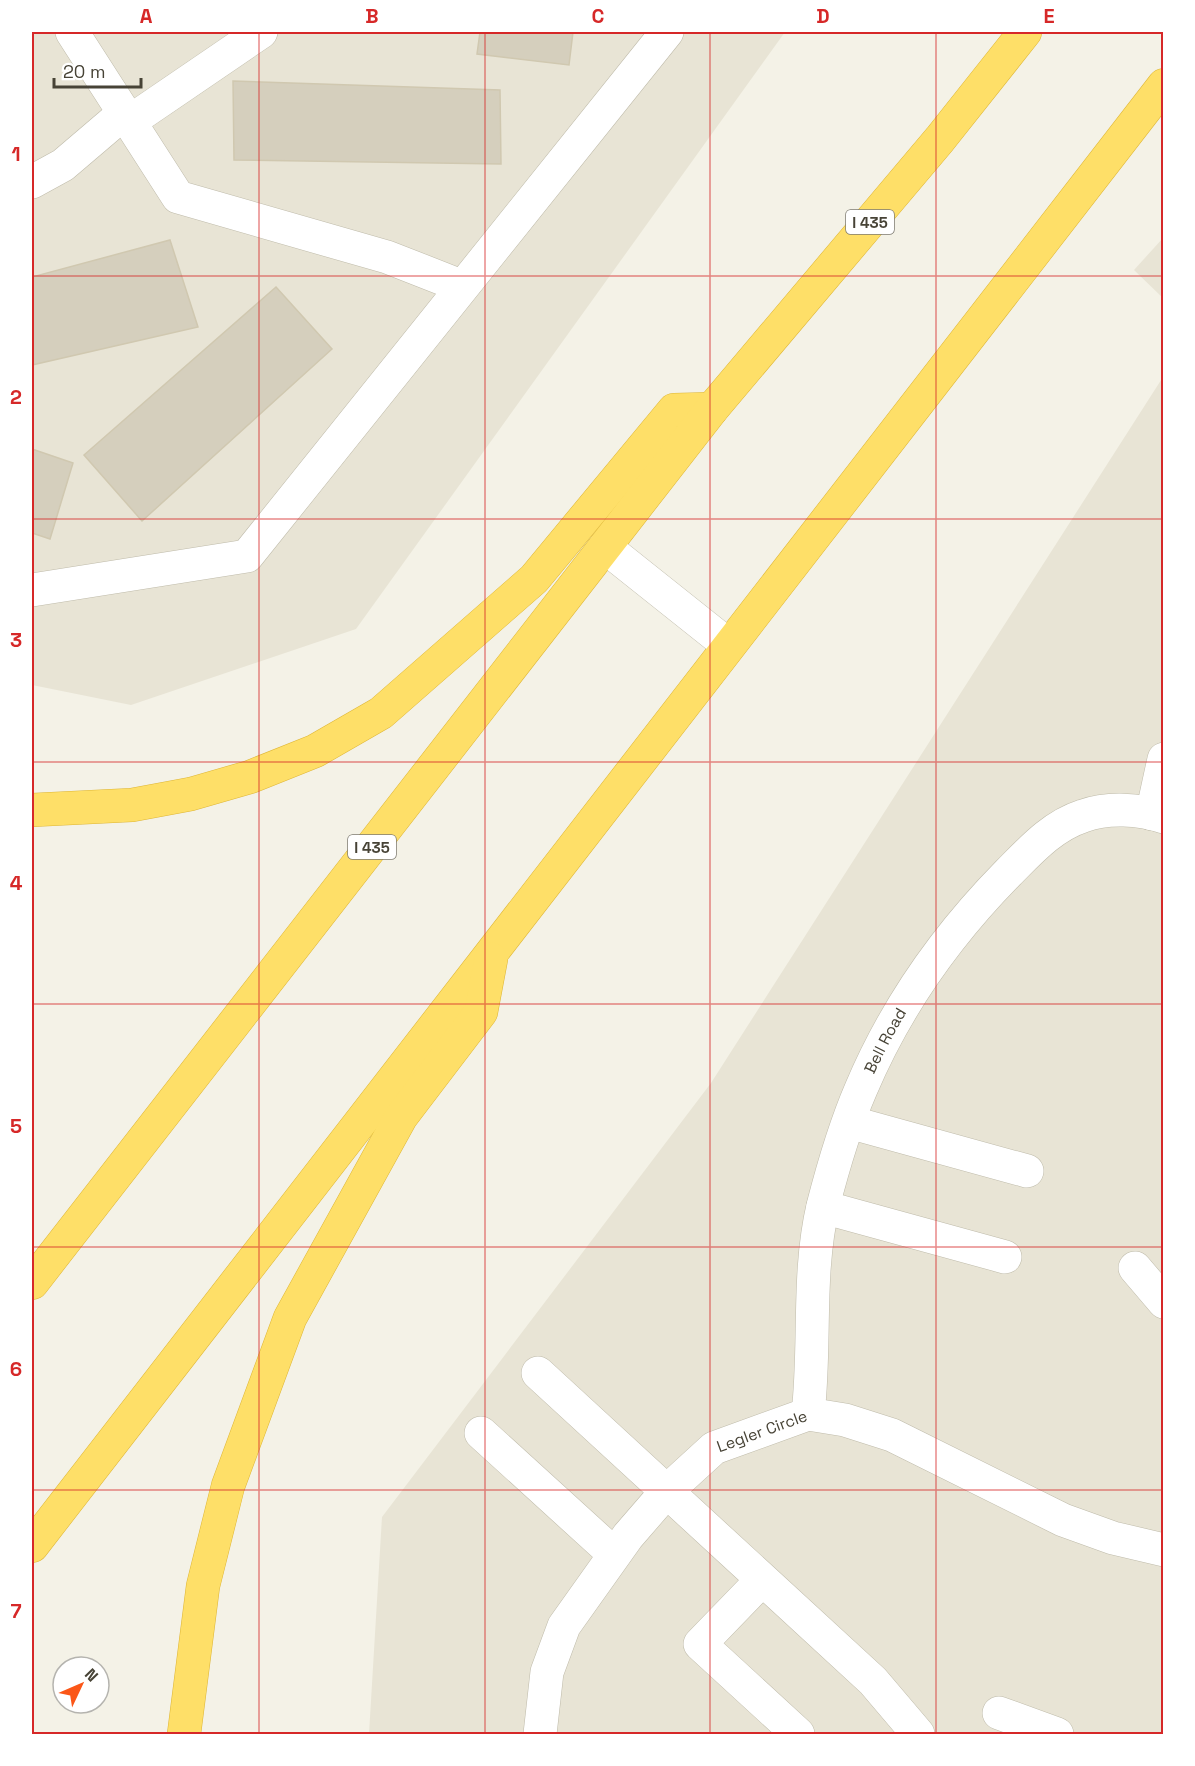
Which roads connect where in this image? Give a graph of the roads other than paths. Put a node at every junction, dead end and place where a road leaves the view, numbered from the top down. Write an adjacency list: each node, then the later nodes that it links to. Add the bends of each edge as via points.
1 (72, 32): 6 (street)
2 (261, 32): 6 (street)
3 (667, 32): 8 (street)
4 (1025, 32): 9 (highway, I 435, via 940,140)
5 (1164, 85): 12 (highway)
6 (127, 118): 7 (street, via 63,165); 8 (street, via 178,197 387,257)
7 (32, 182)
8 (462, 286): 11 (street, via 247,556)
9 (712, 409): 10 (highway, I 435); 14 (highway, via 674,410 534,579 381,713 315,751 250,777 190,794 132,805)
10 (605, 547): 12 (street); 22 (highway, I 435)
11 (32, 590)
12 (728, 645): 16 (highway)
13 (1164, 759): 15 (street)
14 (32, 810)
15 (1158, 816): 17 (street, Bell Road, via 1120,810 1083,816 1042,838 967,915 906,1003 864,1081)
16 (492, 953): 28 (highway); 33 (highway, via 481,1012 401,1117 290,1318 228,1486 203,1586)
17 (849, 1122): 18 (street); 19 (street, Bell Road)
18 (1027, 1171)
19 (823, 1207): 20 (street); 25 (street, Bell Road, via 816,1247)
20 (1005, 1257)
21 (1135, 1268): 23 (street)
22 (32, 1283)
23 (1164, 1302)
24 (538, 1373): 27 (street)
25 (808, 1414): 27 (street, Legler Circle, via 714,1448); 29 (street, Legler Circle, via 845,1420 892,1435 1063,1520 1113,1538)
26 (481, 1433): 30 (street)
27 (667, 1491): 30 (street, Legler Circle); 31 (street)
28 (32, 1546)
29 (1164, 1550)
30 (614, 1554): 34 (street, Legler Circle, via 564,1626 547,1672)
31 (761, 1581): 35 (street, via 700,1644); 36 (street, via 873,1681)
32 (999, 1713): 37 (street)
33 (184, 1734)
34 (540, 1734)
35 (798, 1734)
36 (918, 1734)
37 (1057, 1734)

